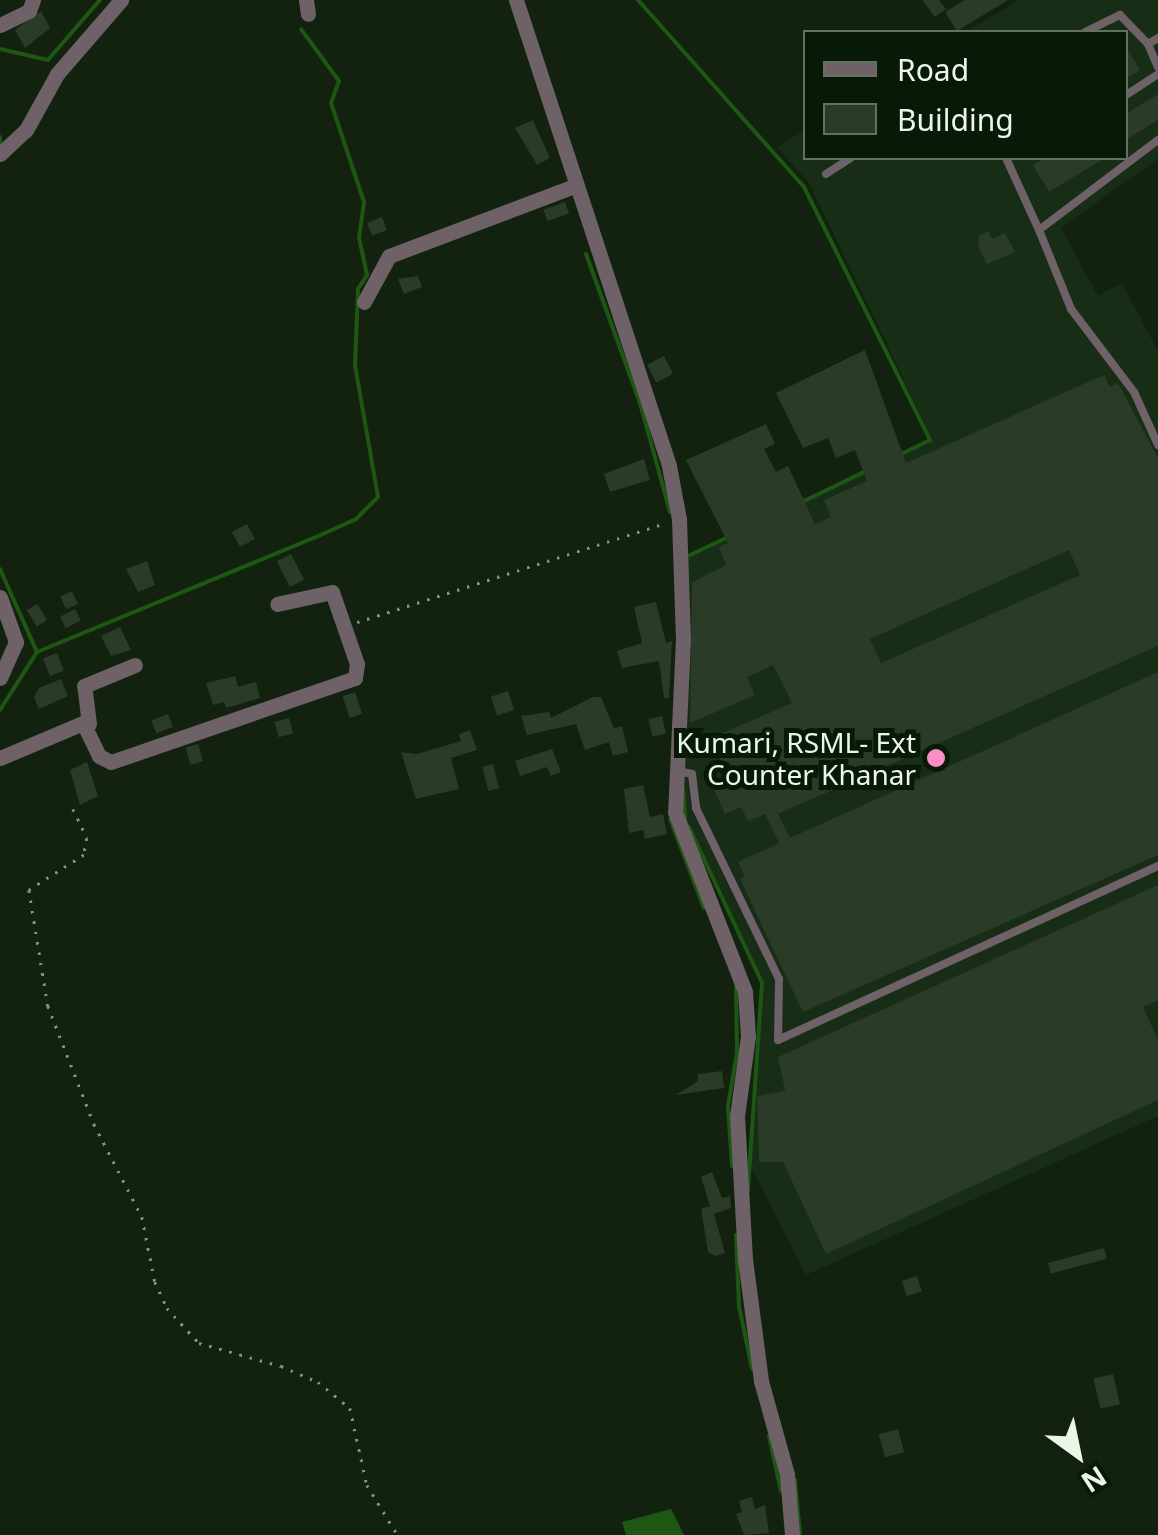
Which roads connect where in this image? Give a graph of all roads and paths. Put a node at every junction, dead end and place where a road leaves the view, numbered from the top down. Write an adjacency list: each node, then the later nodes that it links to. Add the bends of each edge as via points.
1 (32, 0): 4 (street, via 29,11)
2 (121, 0): 11 (street, via 57,74 26,130)
3 (516, 0): 15 (street)
4 (0, 26)
5 (1089, 30): 7 (lane, via 1120,15)
6 (1158, 38): 7 (lane)
7 (1148, 44): 8 (lane)
8 (1158, 70): 9 (lane)
9 (1128, 93)
10 (1158, 140): 16 (lane)
11 (0, 154)
12 (849, 160): 14 (lane)
13 (1008, 161): 16 (lane)
14 (826, 174)
15 (574, 186): 17 (street, via 389,256); 19 (street, via 669,466)
16 (1039, 230): 18 (lane, via 1072,309 1134,392)
17 (364, 302)
18 (1158, 445)
19 (679, 518): 22 (path); 27 (street)
20 (0, 597): 24 (street, via 16,642)
21 (277, 604): 22 (street, via 325,589)
22 (346, 627): 25 (street, via 357,664 350,682 111,762 100,756)
23 (136, 665): 25 (street, via 84,686)
24 (0, 678)
25 (88, 724): 26 (street)
26 (0, 758)
27 (685, 773): 29 (lane, via 780,979 778,1040); 31 (street, via 675,812 684,846 745,992 748,1036 737,1116 745,1260 762,1380 788,1474)
28 (73, 809): 30 (path, via 87,838 84,855 29,890 48,1006 94,1124 142,1217 155,1282 167,1308 199,1344 318,1382 350,1408 367,1485)
29 (1158, 866)
30 (397, 1534)
31 (792, 1535)

